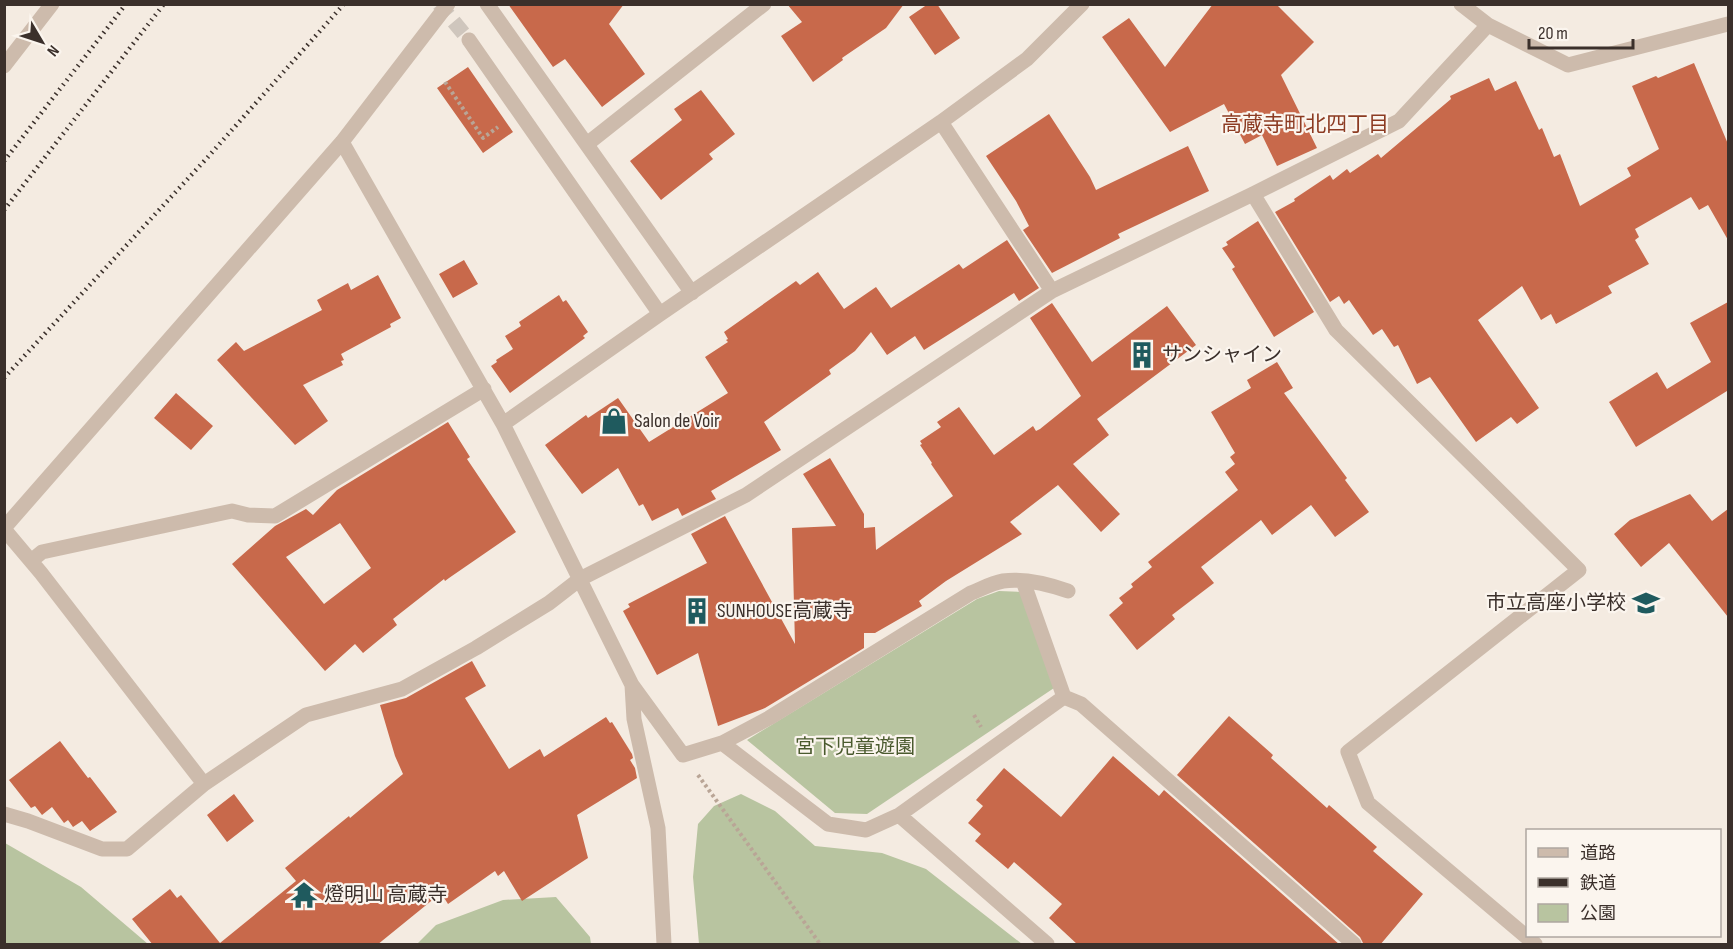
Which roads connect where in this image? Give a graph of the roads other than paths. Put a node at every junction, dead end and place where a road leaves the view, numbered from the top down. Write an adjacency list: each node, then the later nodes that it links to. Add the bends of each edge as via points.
1 (52, 4): 10 (street)
2 (448, 4): 12 (street)
3 (487, 4): 13 (street)
4 (764, 4): 13 (street)
5 (1082, 4): 11 (street, via 1027,59)
6 (1461, 4): 8 (street)
7 (1728, 24): 8 (street, via 1568,65)
8 (1488, 25): 14 (street, via 1399,121)
9 (470, 39): 17 (street)
10 (4, 66)
11 (941, 122): 15 (street); 16 (street)
12 (342, 142): 18 (street); 20 (street)
13 (587, 144): 16 (street)
14 (1253, 194): 15 (street); 34 (street, via 1336,330 1579,570 1348,752 1368,803)
15 (1052, 291): 22 (street, via 746,495)
16 (692, 293): 17 (street)
17 (660, 314): 19 (street)
18 (484, 389): 19 (street); 21 (street, via 275,516 232,512 42,552)
19 (503, 424): 22 (street)
20 (4, 529): 21 (street)
21 (31, 561): 28 (street)
22 (580, 579): 25 (street); 28 (street, via 549,603 402,689 306,715)
23 (1023, 581): 24 (street); 26 (street); 27 (street, via 1002,581 972,593)
24 (1068, 591)
25 (632, 685): 27 (street, via 683,755); 31 (street, via 634,718 658,828)
26 (1064, 697): 30 (street); 33 (street, via 1081,704)
27 (722, 743): 30 (street, via 828,824 866,830)
28 (204, 784): 29 (street, via 127,849 102,849)
29 (4, 814)
30 (899, 815): 32 (street)
31 (664, 945)
32 (1047, 945)
33 (1354, 945)
34 (1534, 945)

